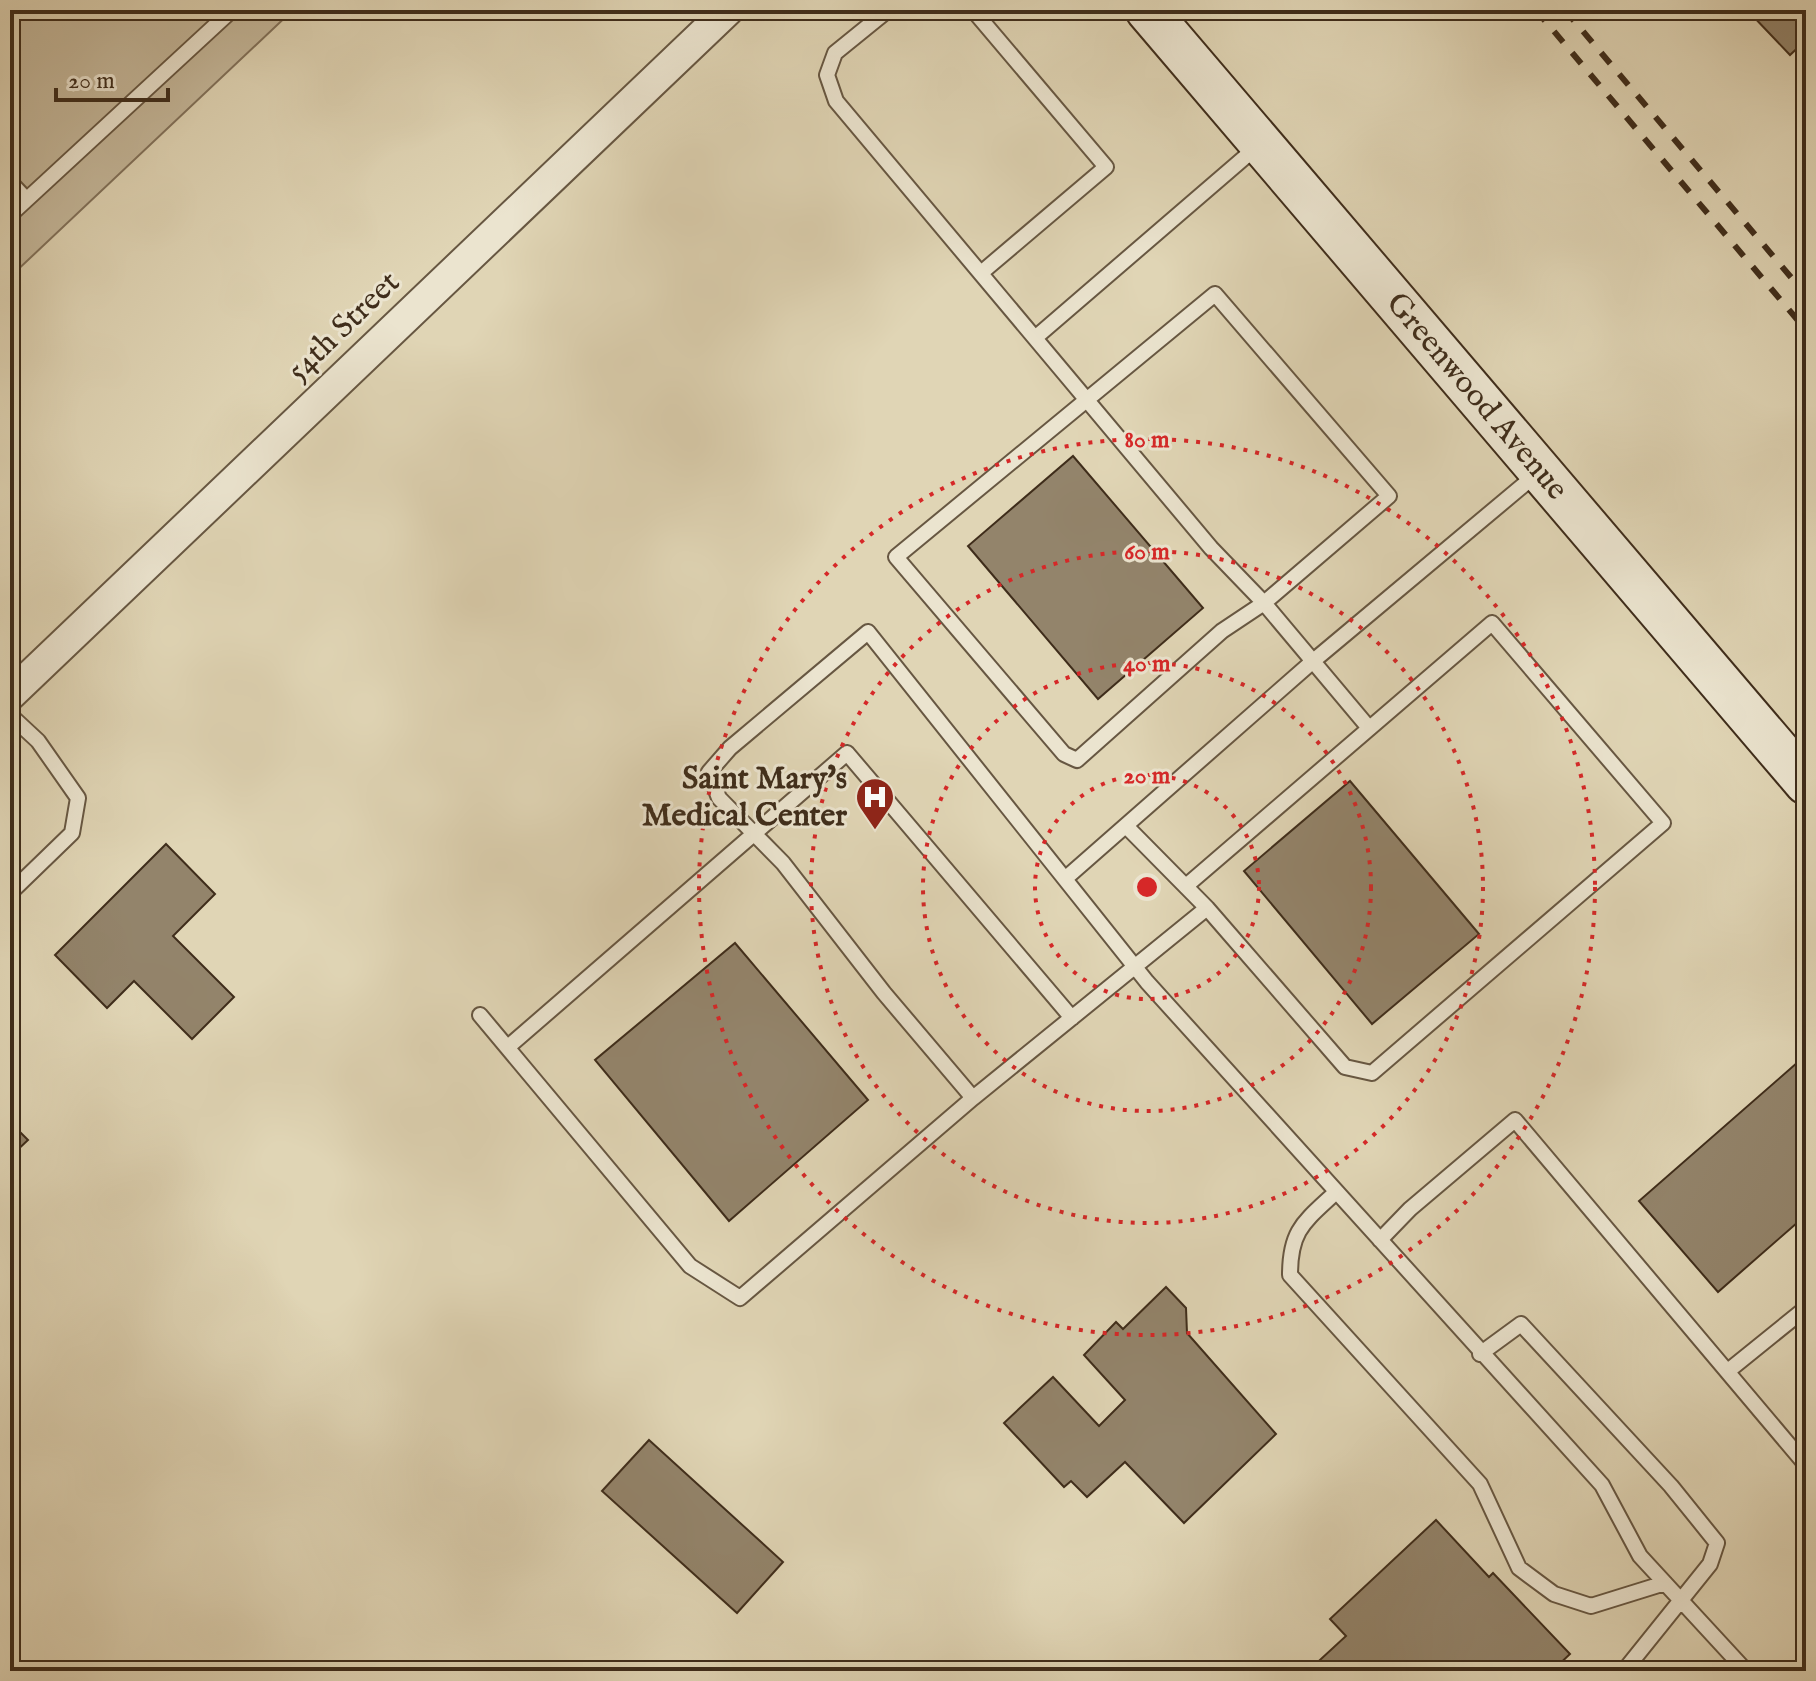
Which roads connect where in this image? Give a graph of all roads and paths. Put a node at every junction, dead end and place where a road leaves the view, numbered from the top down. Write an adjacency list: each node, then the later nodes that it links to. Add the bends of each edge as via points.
1 (232, 10): 8 (lane)
2 (728, 10): 16 (street, 54th Street)
3 (888, 10): 10 (lane, via 835,53 827,75 836,101)
4 (973, 10): 10 (lane, via 1106,167)
5 (1147, 10): 6 (main road, Greenwood Avenue)
6 (1261, 144): 11 (lane); 13 (main road, Greenwood Avenue)
7 (10, 182): 8 (lane)
8 (26, 199): 9 (lane)
9 (10, 215)
10 (981, 273): 11 (lane)
11 (1035, 338): 12 (lane)
12 (1089, 400): 14 (lane, via 1211,548); 14 (lane, via 1215,294 1291,382 1389,496); 14 (lane, via 896,557 1064,754 1077,760 1222,631)
13 (1541, 471): 15 (lane); 19 (main road, Greenwood Avenue)
14 (1264, 603): 15 (lane)
15 (1312, 662): 18 (lane); 20 (lane)
16 (10, 695)
17 (10, 715): 24 (lane, via 38,741 78,798 72,833)
18 (1369, 728): 23 (lane); 25 (lane, via 1492,623 1663,823 1372,1073 1345,1067)
19 (1806, 783)
20 (1127, 827): 22 (lane); 23 (lane)
21 (751, 835): 22 (lane, via 719,798 709,772 730,748 868,632); 28 (lane, via 847,753); 29 (lane); 30 (lane, via 783,863)
22 (1066, 878): 26 (lane)
23 (1186, 886): 25 (lane)
24 (10, 893)
25 (1207, 908): 26 (lane)
26 (1134, 966): 28 (lane); 31 (lane)
27 (480, 1015): 29 (lane)
28 (1072, 1018): 30 (lane)
29 (508, 1047): 30 (lane, via 690,1266 740,1298)
30 (973, 1098)
31 (1335, 1193): 32 (lane); 37 (lane, via 1303,1223 1290,1247 1290,1275 1480,1484 1519,1568 1554,1594 1591,1606)
32 (1380, 1240): 34 (lane, via 1461,1325); 35 (lane, via 1515,1120)
33 (1806, 1308): 35 (lane)
34 (1480, 1354): 37 (lane, via 1602,1485 1640,1556); 38 (lane, via 1521,1324 1671,1486 1717,1543 1710,1564)
35 (1728, 1371): 36 (lane)
36 (1806, 1465)
37 (1665, 1583): 38 (lane)
38 (1679, 1599): 39 (lane); 40 (lane)
39 (1624, 1671)
40 (1746, 1671)

